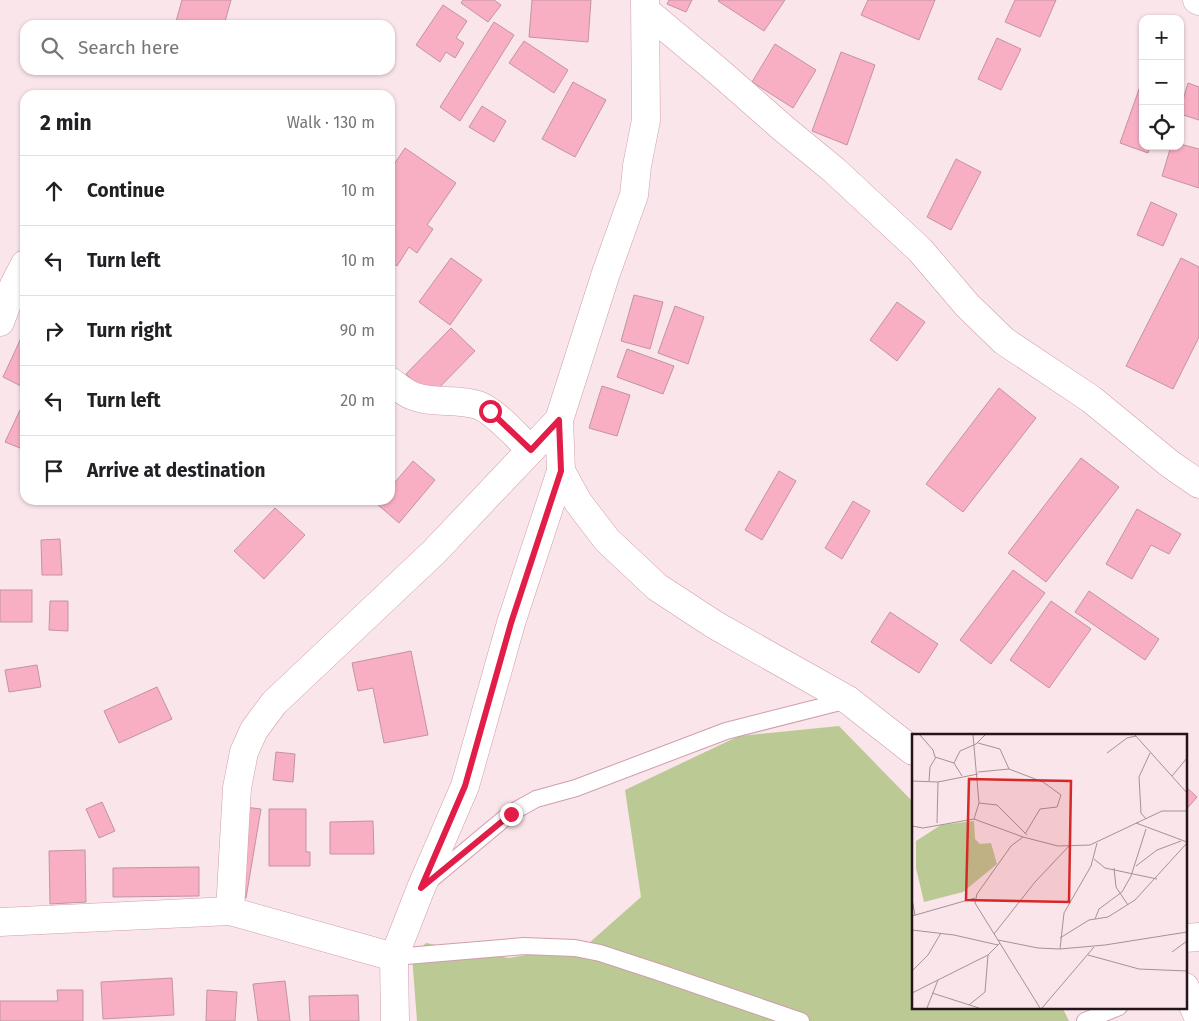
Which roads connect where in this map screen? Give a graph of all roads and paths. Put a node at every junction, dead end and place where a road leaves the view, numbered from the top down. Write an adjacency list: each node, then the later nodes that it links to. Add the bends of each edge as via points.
1 (645, 6): 5 (street, via 646,120 634,195); 8 (street, via 834,170 920,250 967,306 1004,341 1091,399)
2 (20, 274): 3 (street)
3 (0, 322)
4 (395, 384): 6 (street, via 423,399 478,405 490,411)
5 (559, 420): 6 (street); 7 (street)
6 (531, 450): 12 (street, via 434,552 274,703 254,730 244,752 237,788)
7 (561, 471): 9 (street, via 578,502 607,540 657,587 715,625); 11 (street, via 511,623 465,786)
8 (1199, 484)
9 (848, 700): 10 (street); 11 (lane, via 726,731 576,788 536,799 511,814)
10 (912, 751)
11 (421, 888): 16 (street)
12 (230, 911): 13 (street); 16 (street)
13 (0, 922)
14 (1186, 938): 15 (street)
15 (1199, 938)
16 (394, 957): 20 (street); 21 (lane, via 524,946 575,948 658,972)
17 (1186, 988): 19 (street)
18 (1117, 1008): 22 (lane)
19 (1199, 1019)
20 (395, 1021)
21 (801, 1021)
22 (1085, 1021)

